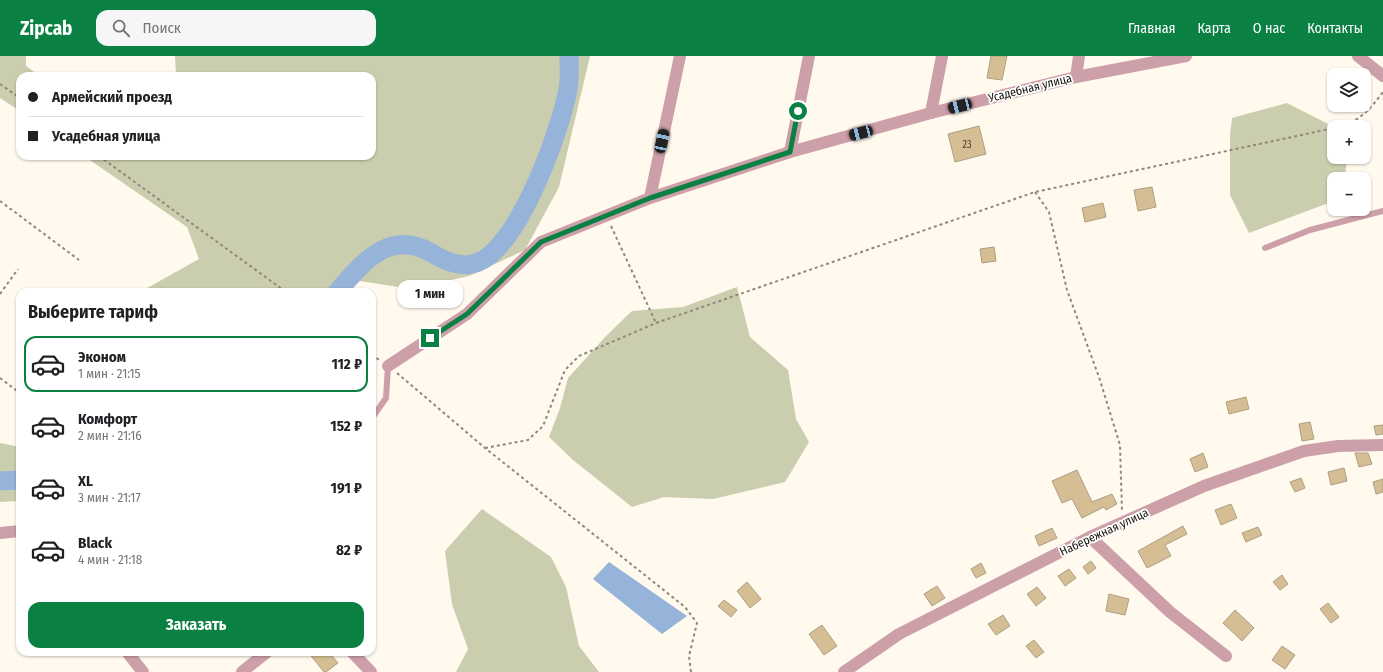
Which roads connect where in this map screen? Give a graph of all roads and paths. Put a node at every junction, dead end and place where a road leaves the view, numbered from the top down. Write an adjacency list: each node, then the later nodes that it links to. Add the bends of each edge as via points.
1 (680, 56): 18 (street)
2 (809, 56): 15 (street)
3 (942, 56): 12 (street)
4 (1079, 56): 8 (street)
5 (1186, 56): 8 (street, Усадебная улица)
6 (1358, 56): 7 (street)
7 (1383, 76)
8 (1076, 77): 12 (street, Усадебная улица)
9 (0, 84): 11 (path)
10 (1383, 92): 13 (path, via 1370,110)
11 (16, 95)
12 (931, 113): 15 (street, Усадебная улица)
13 (1355, 120)
14 (1327, 129): 17 (path)
15 (790, 152): 18 (street, Усадебная улица)
16 (104, 160): 25 (path)
17 (1035, 192): 27 (path); 34 (path, via 1049,212 1067,290 1099,377 1120,445)
18 (650, 198): 21 (street, Усадебная улица)
19 (0, 201): 23 (path)
20 (1383, 211): 22 (lane, via 1310,230)
21 (606, 216): 27 (path); 28 (street, Усадебная улица, via 541,242 467,314)
22 (1265, 248)
23 (80, 260)
24 (18, 269): 26 (path)
25 (280, 288)
26 (0, 294)
27 (656, 322): 33 (path, via 579,356 565,370 543,426 528,440)
28 (388, 366): 31 (lane, via 386,398); 33 (path)
29 (0, 378): 30 (path)
30 (16, 390)
31 (376, 412)
32 (1383, 445): 34 (street, Набережная улица, via 1338,446 1304,452 1204,486)
33 (485, 448): 45 (path, via 685,607 696,623 689,656)
34 (1123, 522): 37 (street, Набережная улица)
35 (16, 532): 36 (street)
36 (0, 533)
37 (1090, 537): 41 (street, via 1170,612); 46 (street, Набережная улица, via 899,634)
38 (130, 656): 42 (street)
39 (262, 656): 43 (street)
40 (356, 656): 44 (street)
41 (1226, 656)
42 (143, 672)
43 (242, 672)
44 (371, 672)
45 (691, 672)
46 (844, 672)

